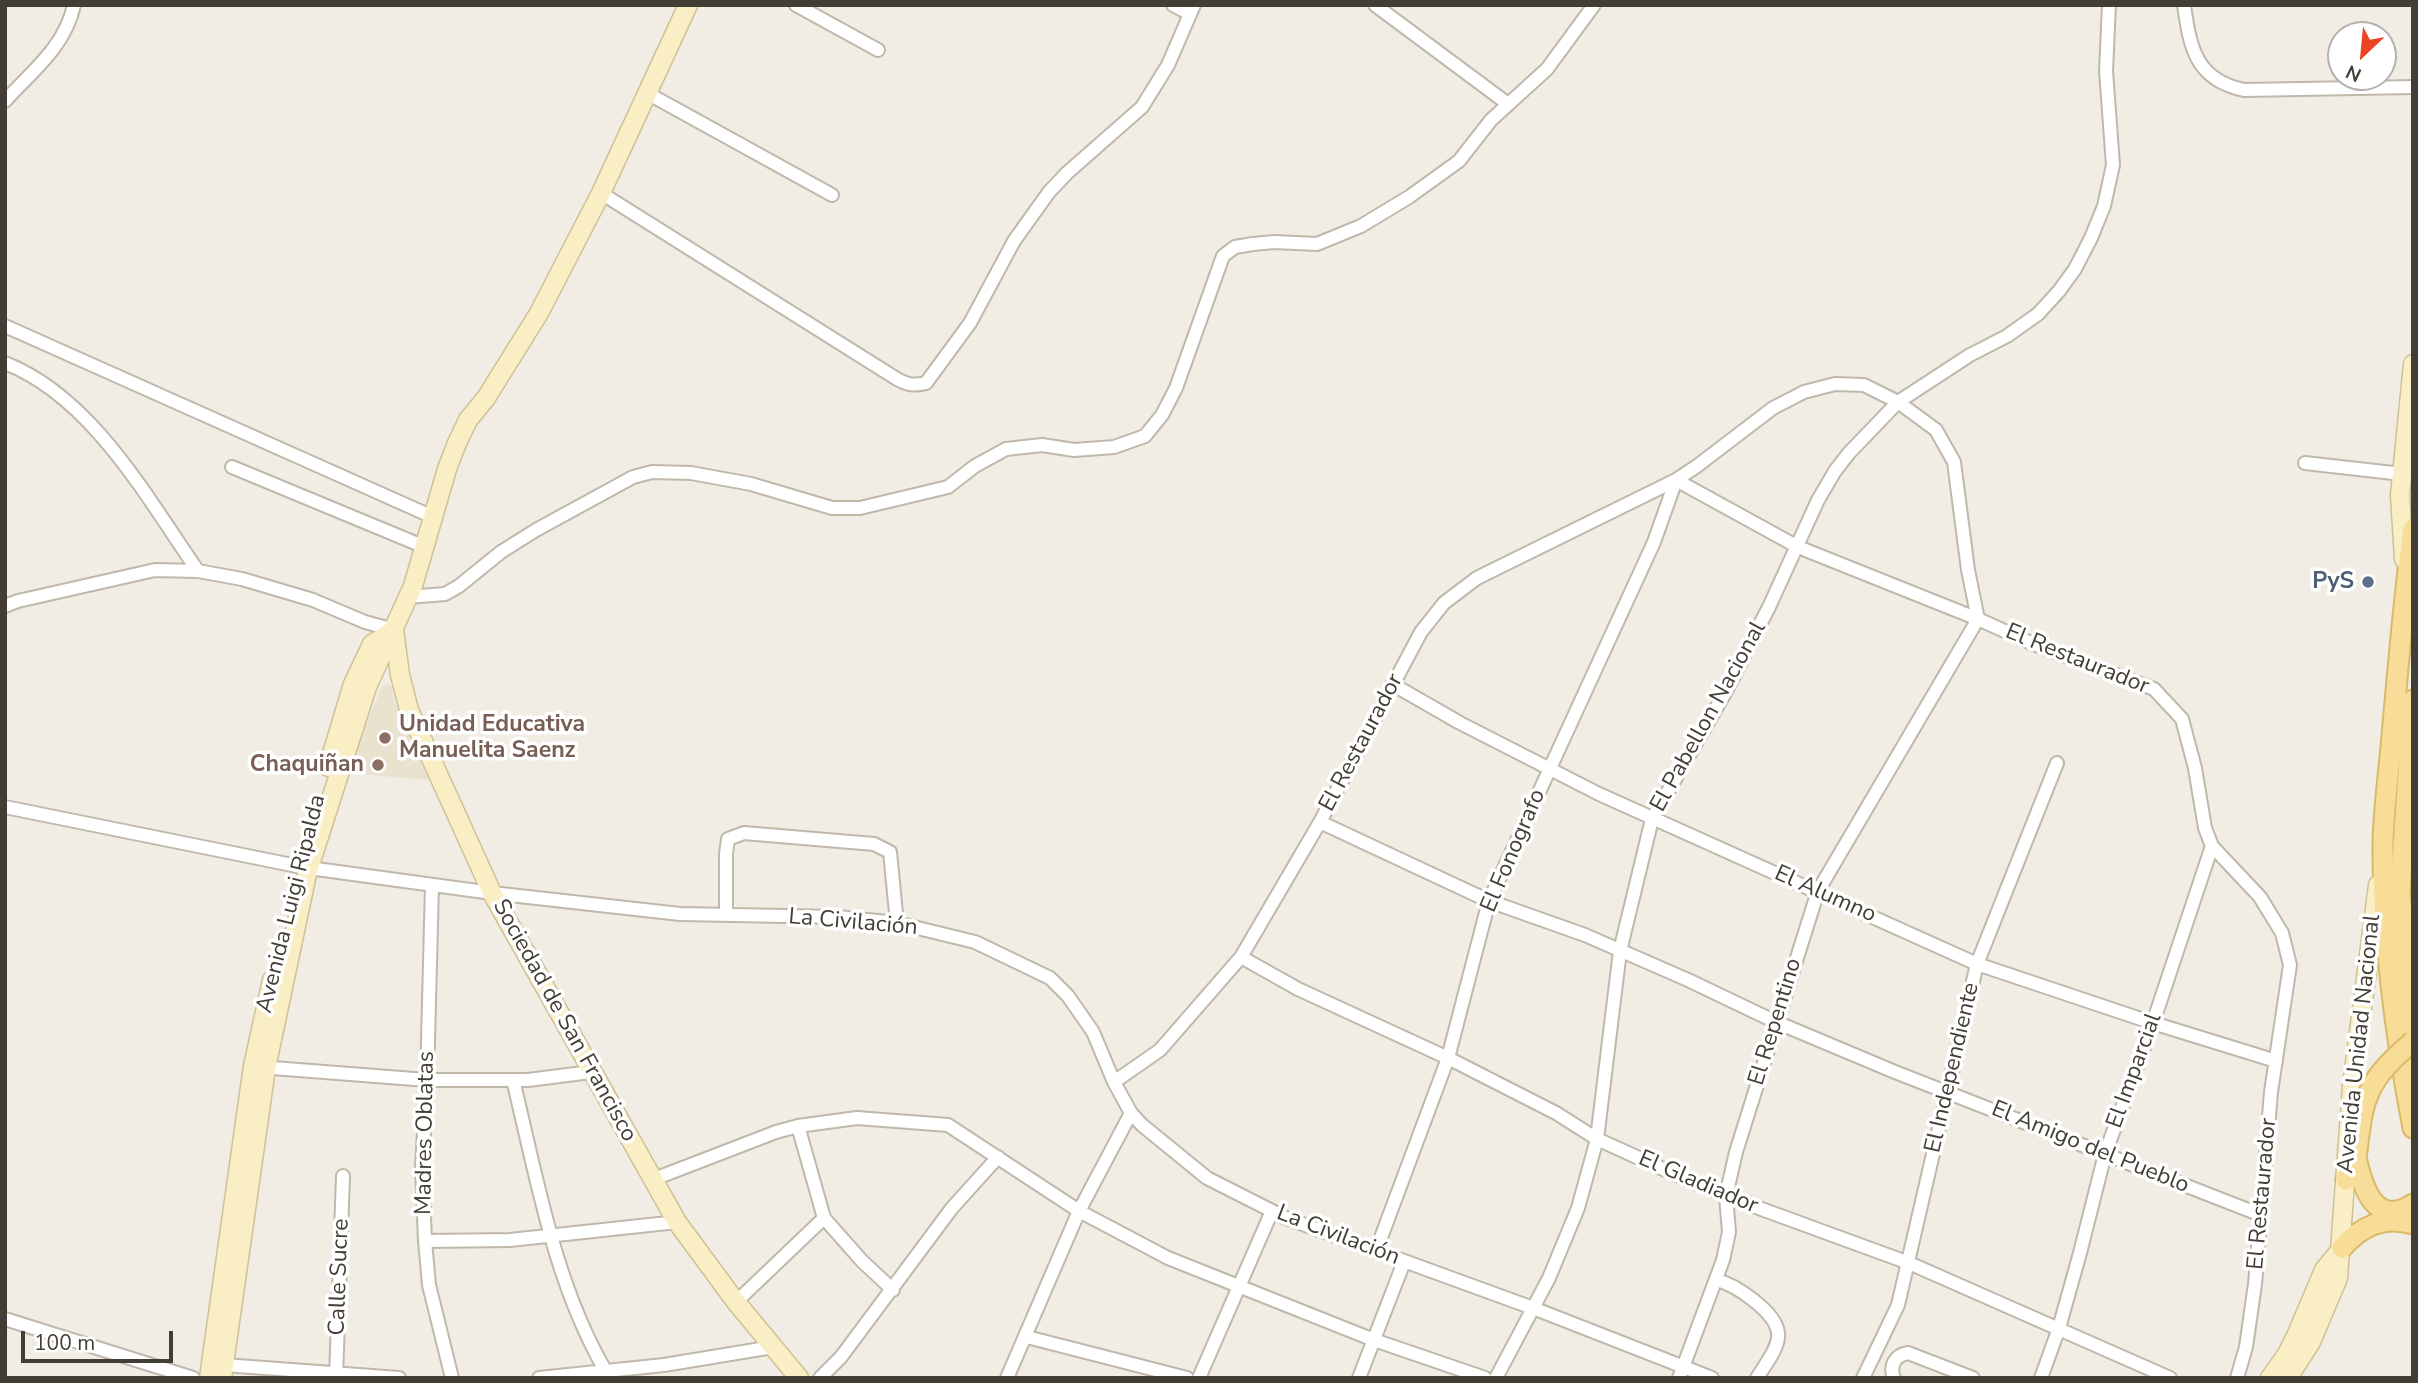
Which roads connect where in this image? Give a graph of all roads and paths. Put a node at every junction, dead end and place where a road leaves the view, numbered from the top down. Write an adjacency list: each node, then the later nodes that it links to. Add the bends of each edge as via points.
1 (74, 5): 13 (street, via 54,49)
2 (688, 5): 12 (street, Avenida Luigi Ripalda)
3 (796, 5): 10 (street)
4 (1173, 5): 9 (street)
5 (1375, 5): 14 (street)
6 (1594, 5): 14 (street, via 1547,69)
7 (2109, 5): 20 (street, El Pabellon Nacional, via 2106,71 2113,165 2104,206 2075,269 2038,314)
8 (2184, 5): 11 (street, via 2191,42 2203,68 2228,87)
9 (1192, 9): 15 (street, via 1168,65 1142,107 1049,192 1014,241 970,323 926,383 915,386 897,379)
10 (878, 50)
11 (2413, 87)
12 (647, 93): 15 (street, Avenida Luigi Ripalda); 16 (street)
13 (5, 101)
14 (1508, 104): 32 (street, via 1459,161 1361,226 1317,244 1253,244 1235,247 1223,256 1176,388 1145,436 1114,447 1006,449 948,487 860,508 832,508 751,484 691,473 652,472 633,477 536,530 445,594)
15 (601, 193): 26 (street, Avenida Luigi Ripalda, via 539,313 468,420)
16 (832, 195)
17 (5, 326): 26 (street)
18 (5, 363): 30 (street, via 25,371 82,415 116,453)
19 (2413, 364): 23 (street)
20 (1898, 402): 24 (street, El Restaurador, via 1864,385 1835,384 1804,392 1773,408); 29 (street, El Pabellon Nacional, via 1835,471); 34 (street, El Restaurador, via 1936,430 1954,462)
21 (2305, 463): 23 (street)
22 (232, 467): 28 (street)
23 (2402, 474): 25 (street)
24 (1676, 480): 29 (street); 37 (street, El Restaurador, via 1477,578 1444,603 1421,632); 40 (street, El Fonografo, via 1654,542)
25 (2406, 496): 31 (street)
26 (433, 517): 28 (street, Avenida Luigi Ripalda)
27 (2413, 529): 31 (main road)
28 (425, 547): 32 (street, Avenida Luigi Ripalda)
29 (1798, 547): 34 (street); 44 (street, El Pabellon Nacional, via 1726,693)
30 (198, 571): 33 (street, via 155,570); 35 (street, via 313,600)
31 (2405, 586): 36 (main road)
32 (408, 597): 35 (street, Avenida Luigi Ripalda)
33 (5, 606)
34 (1978, 619): 47 (street, El Restaurador, via 2154,689 2182,719); 50 (street, El Repentino)
35 (394, 630): 48 (street, Avenida Luigi Ripalda, via 367,687); 51 (street, Sociedad de San Francisco, via 410,710)
36 (2406, 649): 46 (main road)
37 (1392, 684): 40 (street, El Alumno); 45 (street, El Restaurador)
38 (2413, 700): 41 (main road)
39 (2057, 763): 57 (street, El Independiente)
40 (1550, 769): 44 (street, El Alumno); 52 (street, El Fonografo)
41 (2406, 789): 43 (street); 60 (main road, via 2400,892)
42 (5, 807): 48 (street, La Civilación)
43 (2413, 813)
44 (1653, 819): 50 (street, El Alumno); 55 (street, El Pabellon Nacional)
45 (1320, 822): 52 (street); 56 (street, El Restaurador)
46 (2383, 841): 72 (main road, via 2391,979); 79 (street, Avenida Unidad Nacional, via 2352,1086)
47 (2211, 846): 59 (street, El Imparcial); 63 (street, El Restaurador, via 2260,897 2281,933 2290,965)
48 (303, 867): 49 (street, La Civilación); 64 (street, Avenida Luigi Ripalda)
49 (432, 885): 51 (street, La Civilación); 66 (street, Madres Oblatas)
50 (1818, 891): 57 (street, El Alumno); 58 (street, El Repentino)
51 (492, 893): 53 (street, La Civilación); 65 (street, Sociedad de San Francisco)
52 (1489, 901): 55 (street); 62 (street, El Fonografo)
53 (726, 915): 54 (street, La Civilación); 54 (street, via 728,839 744,833 874,844 890,852)
54 (897, 923): 68 (street, La Civilación, via 975,942 1049,978 1093,1032)
55 (1620, 951): 58 (street, El Amigo del Pueblo); 73 (street, El Pabellon Nacional)
56 (1241, 957): 62 (street, El Gladiador, via 1298,989); 68 (street, El Restaurador, via 1160,1050)
57 (1977, 964): 59 (street, El Alumno); 69 (street, El Independiente)
58 (1776, 1022): 69 (street, El Amigo del Pueblo); 80 (street, El Repentino)
59 (2153, 1023): 63 (street, El Alumno); 74 (street, El Imparcial)
60 (2413, 1030)
61 (2413, 1041): 76 (main road, bridge, via 2376,1078 2363,1104)
62 (1448, 1058): 73 (street, El Gladiador); 91 (street, El Fonografo)
63 (2276, 1060): 84 (street, El Restaurador)
64 (259, 1067): 66 (street); 105 (street, Avenida Luigi Ripalda); 109 (street, Avenida Luigi Ripalda)
65 (591, 1072): 67 (street); 78 (street, Sociedad de San Francisco)
66 (427, 1080): 67 (street); 89 (street, Madres Oblatas, via 422,1167)
67 (513, 1080): 88 (street)
68 (1114, 1082): 70 (street, La Civilación)
69 (1947, 1091): 74 (street, El Amigo del Pueblo); 93 (street, El Independiente)
70 (1131, 1113): 82 (street); 83 (street, La Civilación, via 1207,1178)
71 (798, 1126): 75 (street, via 857,1118 948,1125); 78 (street); 85 (street)
72 (2413, 1128)
73 (1597, 1139): 80 (street, El Gladiador); 98 (street, El Pabellon Nacional, via 1578,1208)
74 (2105, 1154): 84 (street, El Amigo del Pueblo); 100 (street, El Imparcial)
75 (998, 1157): 82 (street); 96 (street, via 952,1208)
76 (2356, 1158): 79 (main road); 81 (main road, via 2364,1190 2375,1204 2402,1210)
77 (343, 1176): 107 (street, Calle Sucre)
78 (654, 1179): 86 (street, Sociedad de San Francisco)
79 (2346, 1180): 90 (street, Avenida Unidad Nacional)
80 (1726, 1196): 93 (street, El Gladiador); 94 (street, El Repentino, via 1729,1233)
81 (2413, 1204)
82 (1079, 1211): 95 (street, via 1168,1258); 101 (street)
83 (1272, 1211): 91 (street, La Civilación); 95 (street)
84 (2261, 1215): 128 (street, El Restaurador, via 2251,1316)
85 (824, 1218): 96 (street); 97 (street)
86 (677, 1222): 88 (street); 97 (street, Sociedad de San Francisco)
87 (2413, 1224): 90 (main road, via 2379,1222 2364,1228)
88 (551, 1234): 89 (street, via 510,1240); 104 (street, via 564,1283)
89 (425, 1241): 111 (street, Madres Oblatas, via 429,1285)
90 (2342, 1248): 129 (street, via 2324,1270 2292,1345); 130 (street, Avenida Unidad Nacional, via 2334,1293)
91 (1376, 1251): 92 (street, La Civilación)
92 (1405, 1262): 98 (street, La Civilación); 102 (street)
93 (1909, 1263): 100 (street, El Gladiador); 123 (street, El Independiente, via 1898,1305)
94 (1717, 1280): 106 (street, El Repentino); 122 (street, via 1746,1293 1771,1318 1778,1333 1776,1346)
95 (1239, 1287): 102 (street); 117 (street)
96 (893, 1290): 114 (street)
97 (736, 1302): 103 (street, Sociedad de San Francisco)
98 (1533, 1308): 106 (street, La Civilación); 120 (street, El Pabellon Nacional)
99 (5, 1319): 108 (street)
100 (2059, 1328): 126 (street, El Imparcial); 127 (street, El Gladiador)
101 (1027, 1336): 115 (street); 116 (street)
102 (1374, 1340): 118 (street); 119 (street)
103 (773, 1346): 104 (street); 113 (street, Sociedad de San Francisco)
104 (605, 1370): 112 (street)
105 (223, 1371): 107 (street)
106 (1681, 1372): 121 (street, La Civilación)
107 (336, 1375): 110 (street)
108 (193, 1378)
109 (209, 1378)
110 (399, 1378)
111 (452, 1378)
112 (538, 1378)
113 (799, 1378)
114 (820, 1378)
115 (1007, 1378)
116 (1187, 1378)
117 (1199, 1378)
118 (1359, 1378)
119 (1485, 1378)
120 (1496, 1378)
121 (1712, 1378)
122 (1757, 1378)
123 (1863, 1378)
124 (1894, 1378): 125 (street, via 1894,1362 1908,1353)
125 (1973, 1378)
126 (2041, 1378)
127 (2170, 1378)
128 (2236, 1378)
129 (2270, 1378)
130 (2288, 1378)

